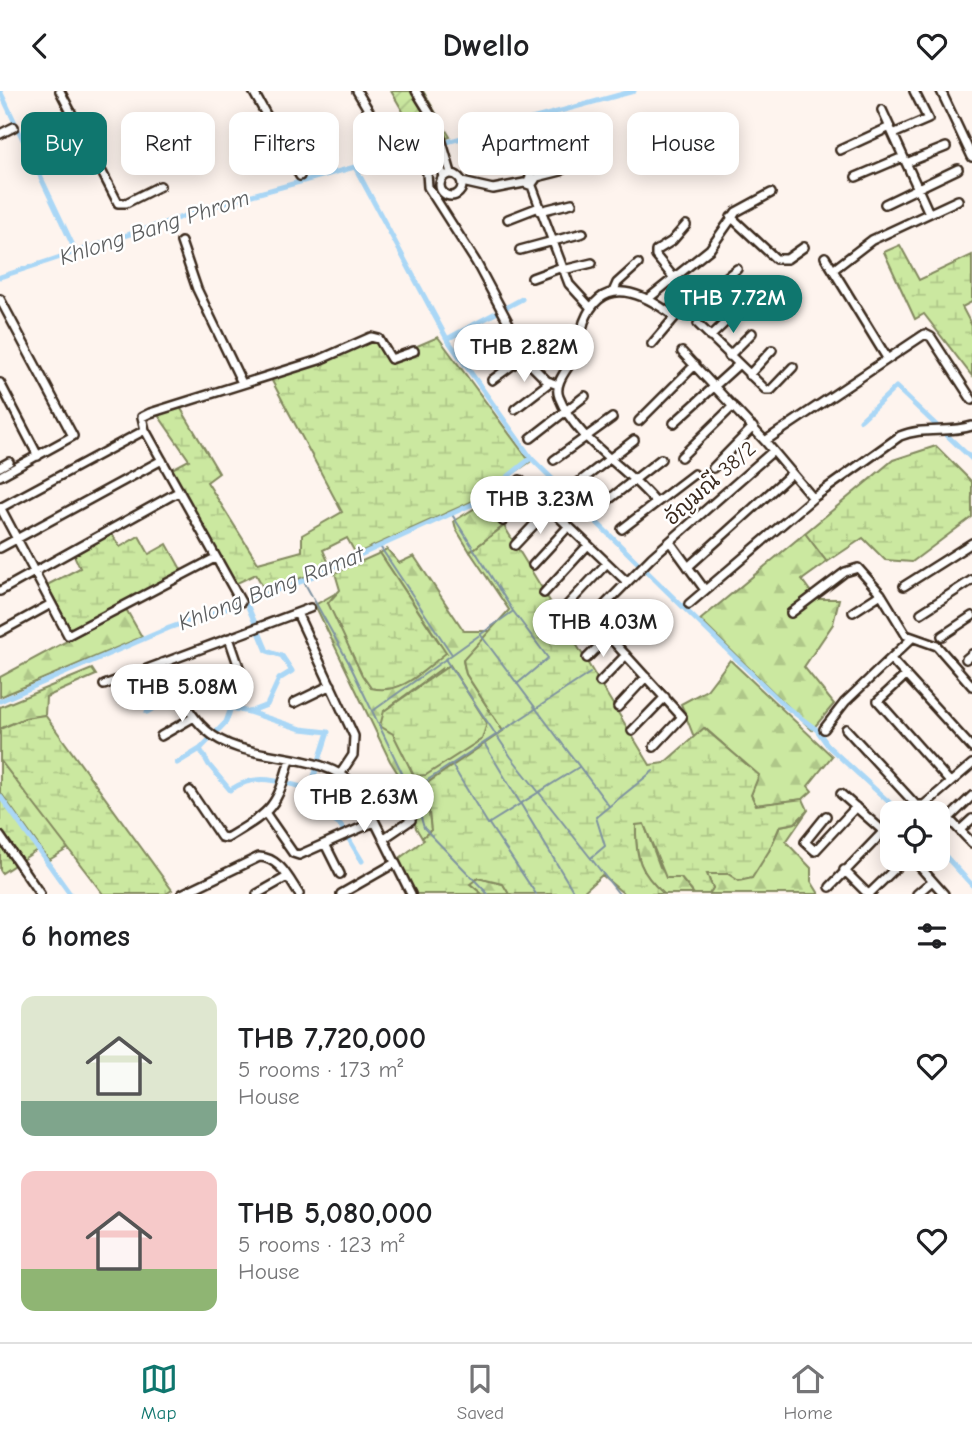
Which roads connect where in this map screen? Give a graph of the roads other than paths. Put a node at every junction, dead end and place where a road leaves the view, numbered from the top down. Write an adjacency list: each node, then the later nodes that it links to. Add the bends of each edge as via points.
1 (60, 91): 27 (street, via 118,203)
2 (253, 91): 22 (street)
3 (356, 91): 8 (street)
4 (416, 91): 16 (street, via 435,126)
5 (914, 91): 10 (street, via 928,119)
6 (941, 91): 14 (street)
7 (882, 110): 10 (street)
8 (369, 112)
9 (13, 127): 11 (street)
10 (892, 131): 13 (street); 15 (street)
11 (0, 134)
12 (946, 147): 15 (street)
13 (840, 150)
14 (972, 157)
15 (905, 160): 24 (street); 28 (street)
16 (445, 163): 18 (street); 23 (street)
17 (958, 169): 28 (street)
18 (451, 173): 23 (street); 25 (street)
19 (427, 175): 64 (street, via 428,187 476,262)
20 (531, 175): 26 (street)
21 (545, 175): 26 (street)
22 (300, 176)
23 (443, 177): 25 (street, via 440,187 447,195 458,193)
24 (856, 177)
25 (462, 182): 26 (street, via 493,189)
26 (530, 184): 33 (street)
27 (160, 186)
28 (917, 188): 32 (street); 34 (street)
29 (771, 193): 35 (street)
30 (958, 200): 34 (street)
31 (572, 203): 33 (street)
32 (885, 204)
33 (539, 209): 36 (street); 39 (street)
34 (929, 213): 48 (street, via 863,245)
35 (731, 218): 41 (street, via 776,259 787,259); 50 (street, via 710,249)
36 (508, 219)
37 (686, 225): 50 (street, via 656,251)
38 (583, 233): 39 (street)
39 (551, 239): 42 (street); 46 (street)
40 (181, 241): 74 (street, via 197,289)
41 (804, 247)
42 (520, 250)
43 (825, 257): 48 (street)
44 (592, 264): 46 (street)
45 (638, 264): 51 (street)
46 (562, 268): 49 (street); 54 (street, via 578,296)
47 (737, 268): 56 (street)
48 (833, 270): 66 (street)
49 (532, 278)
50 (674, 278): 52 (street)
51 (613, 292): 52 (street); 54 (street)
52 (649, 298): 56 (street)
53 (0, 299): 93 (street, via 72,433 71,439)
54 (592, 308): 75 (street, via 576,353)
55 (736, 312): 59 (street)
56 (676, 317): 60 (street)
57 (698, 324): 59 (street)
58 (752, 334): 65 (street)
59 (710, 337): 65 (street)
60 (652, 344)
61 (772, 350): 70 (street)
62 (414, 351): 74 (street, via 391,359 379,339 371,337 319,360)
63 (682, 352): 67 (street)
64 (526, 355): 71 (street); 72 (street)
65 (729, 356): 68 (street)
66 (887, 358): 78 (street, via 928,335); 91 (street)
67 (695, 365): 76 (street); 83 (street)
68 (738, 365): 70 (street); 76 (street)
69 (793, 367): 70 (street, via 768,391)
70 (749, 375)
71 (492, 380)
72 (550, 382): 75 (street); 80 (street)
73 (0, 383): 93 (street)
74 (242, 383): 87 (street, via 142,417)
75 (558, 385): 81 (street)
76 (714, 386): 79 (street); 84 (street)
77 (585, 396): 81 (street)
78 (972, 400)
79 (733, 406): 86 (street); 94 (street)
80 (515, 409)
81 (567, 411): 88 (street); 89 (street)
82 (612, 418): 88 (street)
83 (639, 421)
84 (674, 423)
85 (972, 426): 110 (street, via 900,436)
86 (753, 427): 91 (street); 101 (street)
87 (145, 430): 97 (street); 112 (street)
88 (587, 436): 95 (street); 98 (street)
89 (531, 438)
90 (634, 440): 95 (street)
91 (765, 441): 92 (street)
92 (774, 451): 102 (street); 119 (street, อัญมณี 38/2)
93 (37, 456): 104 (street)
94 (681, 457)
95 (611, 458): 105 (street); 107 (street)
96 (661, 459): 105 (street)
97 (162, 460): 109 (street); 118 (street)
98 (554, 460)
99 (9, 462): 100 (street)
100 (0, 467)
101 (713, 468)
102 (792, 473): 110 (street); 127 (street)
103 (694, 474): 111 (street)
104 (0, 476)
105 (636, 478): 111 (street); 113 (street)
106 (520, 480): 108 (street)
107 (578, 483)
108 (530, 490): 114 (street); 115 (street)
109 (178, 492): 124 (street); 128 (street)
110 (813, 498): 133 (street)
111 (656, 503): 117 (street)
112 (0, 507): 118 (street)
113 (598, 507)
114 (550, 509): 116 (street); 121 (street)
115 (503, 521)
116 (568, 527): 122 (street); 126 (street)
117 (622, 529)
118 (17, 539): 123 (street); 128 (street)
119 (670, 542): 127 (street); 129 (street, อัญมณี 38/2)
120 (972, 544): 131 (street)
121 (516, 545)
122 (588, 545): 125 (street); 134 (street)
123 (0, 548)
124 (215, 558): 136 (street); 137 (street, via 68,635)
125 (607, 563): 129 (street); 144 (street)
126 (533, 565)
127 (688, 567): 133 (street)
128 (34, 572): 132 (street); 137 (street)
129 (629, 580): 146 (street, อัญมณี 38/2)
130 (972, 580): 143 (street)
131 (904, 586)
132 (0, 590)
133 (705, 590): 138 (street)
134 (544, 593)
135 (881, 594): 140 (street); 142 (street, via 863,571 855,568); 152 (street)
136 (241, 602)
137 (51, 604): 147 (street)
138 (689, 604)
139 (310, 608): 141 (street)
140 (853, 612)
141 (297, 613): 151 (street); 162 (street)
142 (792, 613)
143 (921, 613)
144 (558, 615)
145 (972, 616): 150 (street)
146 (592, 618): 148 (street, อัญมณี 38/2); 149 (street)
147 (0, 632)
148 (576, 635)
149 (608, 636): 153 (street); 154 (street)
150 (942, 636)
151 (229, 638): 156 (street); 158 (street)
152 (911, 639): 155 (street); 163 (street, via 937,646)
153 (626, 655): 159 (street); 160 (street)
154 (587, 658)
155 (891, 659): 157 (street); 168 (street)
156 (162, 663): 161 (street); 167 (street)
157 (906, 675): 173 (street); 177 (street, via 878,701)
158 (242, 676)
159 (646, 677): 164 (street); 166 (street)
160 (600, 683)
161 (104, 685)
162 (331, 685): 165 (street); 176 (street, via 355,745)
163 (972, 686)
164 (665, 697): 170 (street); 172 (street, via 681,721)
165 (293, 703)
166 (618, 707)
167 (194, 717): 171 (street); 174 (street, via 221,740)
168 (824, 729)
169 (846, 729): 177 (street, via 916,805 924,806)
170 (632, 731)
171 (161, 736)
172 (654, 747)
173 (972, 748)
174 (290, 759): 176 (street); 184 (street, via 281,791)
175 (972, 764): 177 (street)
176 (341, 773): 183 (street, via 358,788)
177 (950, 782)
178 (190, 791): 184 (street, via 223,838)
179 (395, 791): 183 (street)
180 (841, 794): 182 (street)
181 (972, 796): 186 (street)
182 (856, 807): 191 (street); 197 (street)
183 (367, 809): 190 (street)
184 (266, 814): 199 (street, via 293,853 307,854)
185 (826, 816): 192 (street)
186 (950, 818)
187 (972, 819): 193 (street)
188 (411, 820): 196 (street)
189 (950, 820): 193 (street)
190 (374, 822): 196 (street); 199 (street)
191 (880, 828)
192 (813, 830): 197 (street); 197 (street, via 807,846 817,851)
193 (960, 830): 198 (street)
194 (880, 835): 201 (street)
195 (0, 836): 208 (street)
196 (383, 839): 200 (street)
197 (827, 841)
198 (972, 843)
199 (326, 846): 204 (street)
200 (395, 863): 212 (street); 213 (street)
201 (844, 870): 207 (street); 214 (street)
202 (892, 871): 214 (street)
203 (923, 871): 206 (street)
204 (340, 874)
205 (287, 877): 209 (street, via 276,862 259,857); 210 (street); 211 (street)
206 (932, 881): 215 (street); 216 (street)
207 (830, 887)
208 (40, 894)
209 (182, 894)
210 (257, 894)
211 (299, 894)
212 (341, 894)
213 (411, 894)
214 (868, 894)
215 (917, 894)
216 (944, 894)

